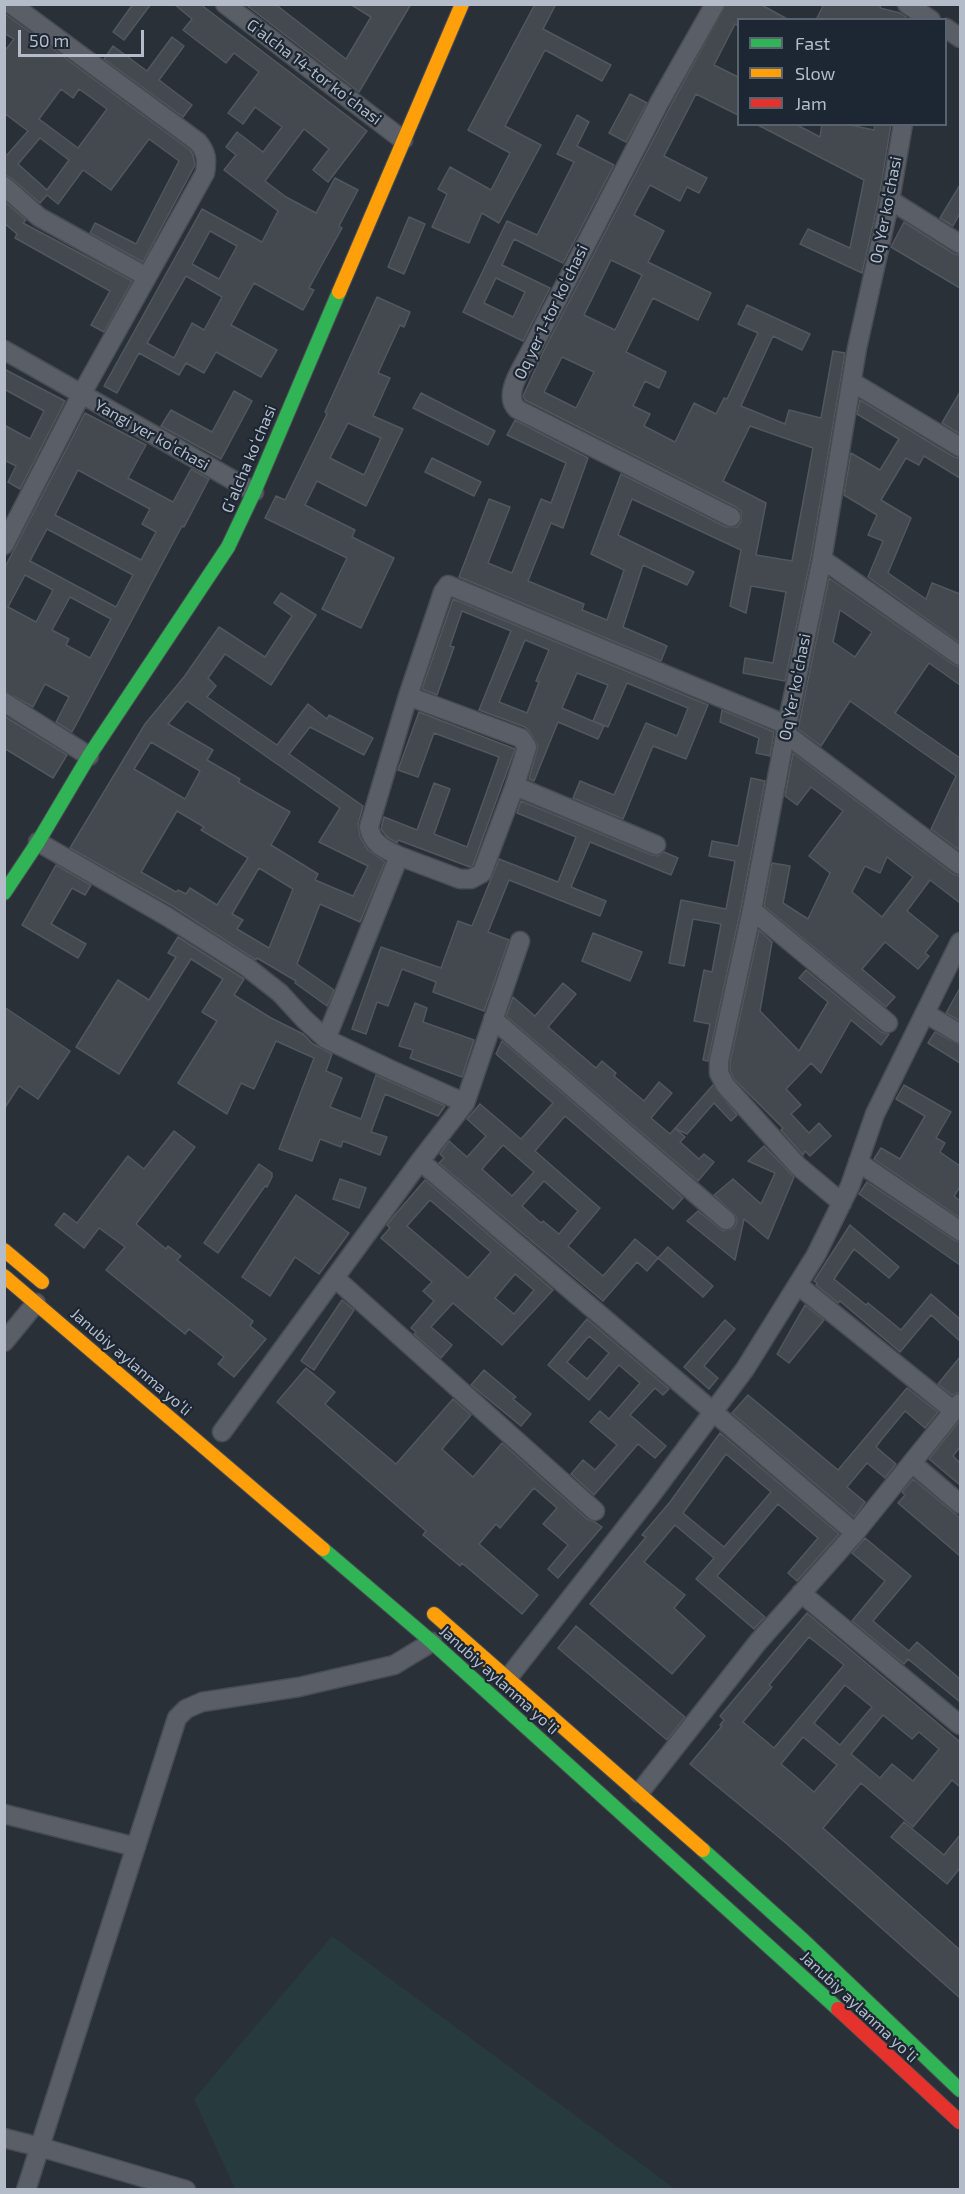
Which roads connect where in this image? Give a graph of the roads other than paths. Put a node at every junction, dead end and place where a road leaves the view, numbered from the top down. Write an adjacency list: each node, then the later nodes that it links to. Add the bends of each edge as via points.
1 (11, 4): 12 (street, Yangi yer koʻchasi, via 206,151 205,173)
2 (225, 4): 8 (street, Gʻalcha 14-tor koʻchasi)
3 (462, 4): 8 (main road, Gʻalcha koʻchasi)
4 (715, 4): 18 (street, Oq yer 1-tor koʻchasi, via 589,236 510,400 517,409)
5 (947, 29): 6 (street)
6 (960, 38)
7 (903, 126): 10 (street, Oq Yer koʻchasi)
8 (403, 140): 17 (main road, Gʻalcha koʻchasi)
9 (4, 186): 12 (street, via 39,217)
10 (890, 201): 11 (street); 14 (street, Oq Yer koʻchasi)
11 (960, 244)
12 (147, 277): 15 (street, Yangi yer koʻchasi)
13 (4, 350): 15 (street, Yangi yer koʻchasi)
14 (852, 382): 16 (street); 20 (street, Oq Yer koʻchasi)
15 (81, 395): 17 (street, Yangi yer koʻchasi); 19 (street, Yangi yer koʻchasi)
16 (960, 447)
17 (254, 492): 25 (main road, Gʻalcha koʻchasi, via 228,547)
18 (731, 517)
19 (6, 537)
20 (822, 560): 21 (street); 24 (street, Oq Yer koʻchasi)
21 (960, 656)
22 (408, 696): 24 (street, via 443,592 451,585); 26 (street, via 521,738 527,747); 29 (street, via 369,827 376,844)
23 (4, 702): 25 (street)
24 (786, 730): 30 (street); 32 (street, Oq Yer koʻchasi)
25 (89, 756): 27 (main road, Gʻalcha koʻchasi)
26 (513, 788): 28 (street); 29 (street, via 482,873 460,879)
27 (38, 842): 31 (main road, Gʻalcha koʻchasi); 39 (street, via 247,967)
28 (656, 845)
29 (399, 856): 39 (street)
30 (960, 865)
31 (4, 893)
32 (752, 910): 37 (street); 43 (street, Oq Yer koʻchasi, via 718,1073 798,1166)
33 (520, 941): 36 (street)
34 (960, 942): 35 (street)
35 (925, 1013): 38 (street); 42 (street, via 875,1114)
36 (493, 1019): 40 (street); 44 (street)
37 (888, 1023)
38 (960, 1034)
39 (327, 1039): 40 (street)
40 (465, 1102): 41 (street)
41 (420, 1161): 48 (street); 54 (street)
42 (858, 1162): 43 (street); 45 (street)
43 (842, 1203): 49 (street)
44 (726, 1220)
45 (960, 1231)
46 (4, 1250): 50 (main road)
47 (4, 1276): 51 (main road, Janubiy aylanma yoʻli)
48 (335, 1278): 55 (street); 58 (street)
49 (798, 1285): 53 (street); 54 (street)
50 (55, 1293)
51 (36, 1303): 52 (street); 62 (main road, Janubiy aylanma yoʻli)
52 (4, 1342)
53 (957, 1407): 56 (street)
54 (713, 1412): 59 (street); 63 (street)
55 (222, 1433)
56 (912, 1463): 57 (street); 59 (street)
57 (960, 1504)
58 (595, 1511)
59 (855, 1533): 60 (street)
60 (801, 1593): 64 (street); 65 (street)
61 (420, 1602): 63 (main road, Janubiy aylanma yoʻli)
62 (432, 1642): 67 (street, via 394,1665 299,1687 202,1702 186,1709 177,1718); 69 (main road, Janubiy aylanma yoʻli)
63 (508, 1678): 65 (main road, Janubiy aylanma yoʻli)
64 (960, 1725)
65 (639, 1793): 68 (main road, Janubiy aylanma yoʻli, via 804,1941)
66 (4, 1814): 67 (street)
67 (136, 1846): 71 (street)
68 (960, 2090)
69 (960, 2122)
70 (4, 2138): 71 (street)
71 (40, 2147): 72 (street); 73 (street)
72 (26, 2190)
73 (186, 2190)

